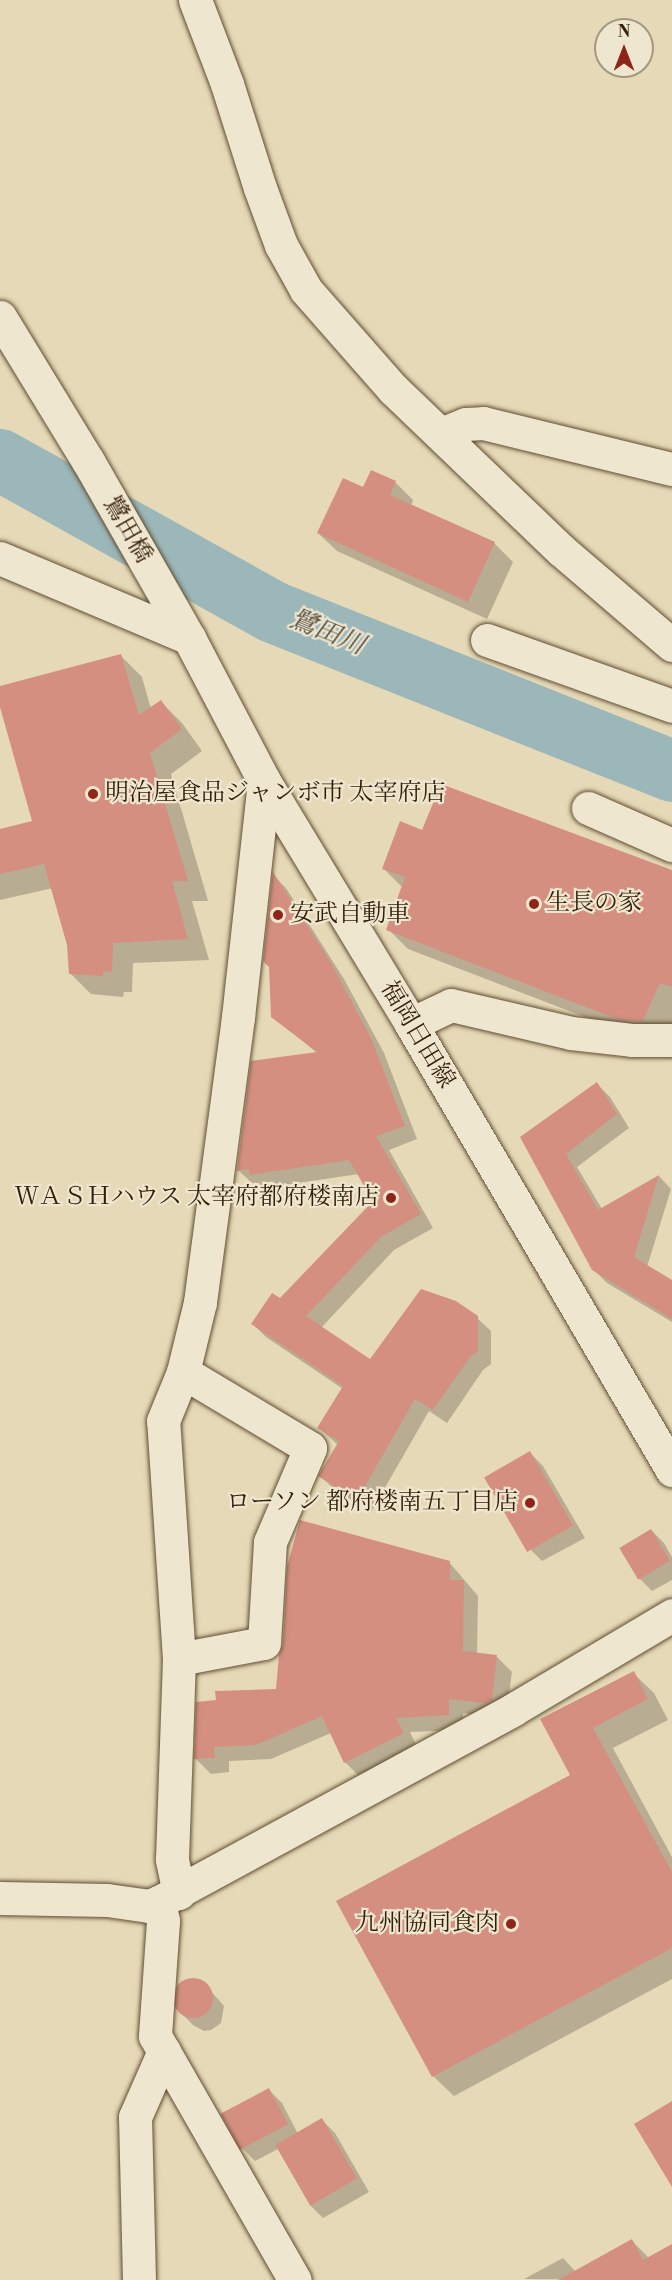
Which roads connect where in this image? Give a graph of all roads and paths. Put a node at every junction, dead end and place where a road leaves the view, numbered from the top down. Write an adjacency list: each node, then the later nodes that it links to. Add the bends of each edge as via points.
1 (195, 0): 3 (street, via 281,245 306,290 393,389)
2 (0, 317): 6 (street, 鷺田橋)
3 (441, 434): 4 (street, via 466,424 483,423); 9 (street, via 561,550)
4 (672, 469)
5 (0, 558): 7 (street)
6 (166, 598): 7 (street, 福岡日田線)
7 (189, 638): 11 (street, 福岡日田線)
8 (487, 640): 10 (street)
9 (672, 645)
10 (672, 706)
11 (264, 781): 14 (street, 福岡日田線); 16 (street, via 200,1302)
12 (588, 808): 13 (street)
13 (672, 845)
14 (411, 1024): 15 (street, via 451,1005 571,1033); 17 (street, 福岡日田線)
15 (672, 1040)
16 (183, 1372): 19 (street, via 164,1420); 19 (street, via 310,1448 270,1542 264,1643)
17 (672, 1470)
18 (672, 1615): 21 (street, via 514,1709)
19 (179, 1659): 21 (street)
20 (0, 1898): 21 (street, via 107,1900 149,1906)
21 (169, 1898): 22 (street, via 155,2036)
22 (164, 2051): 23 (street, via 135,2117); 24 (street)
23 (139, 2280)
24 (295, 2280)

